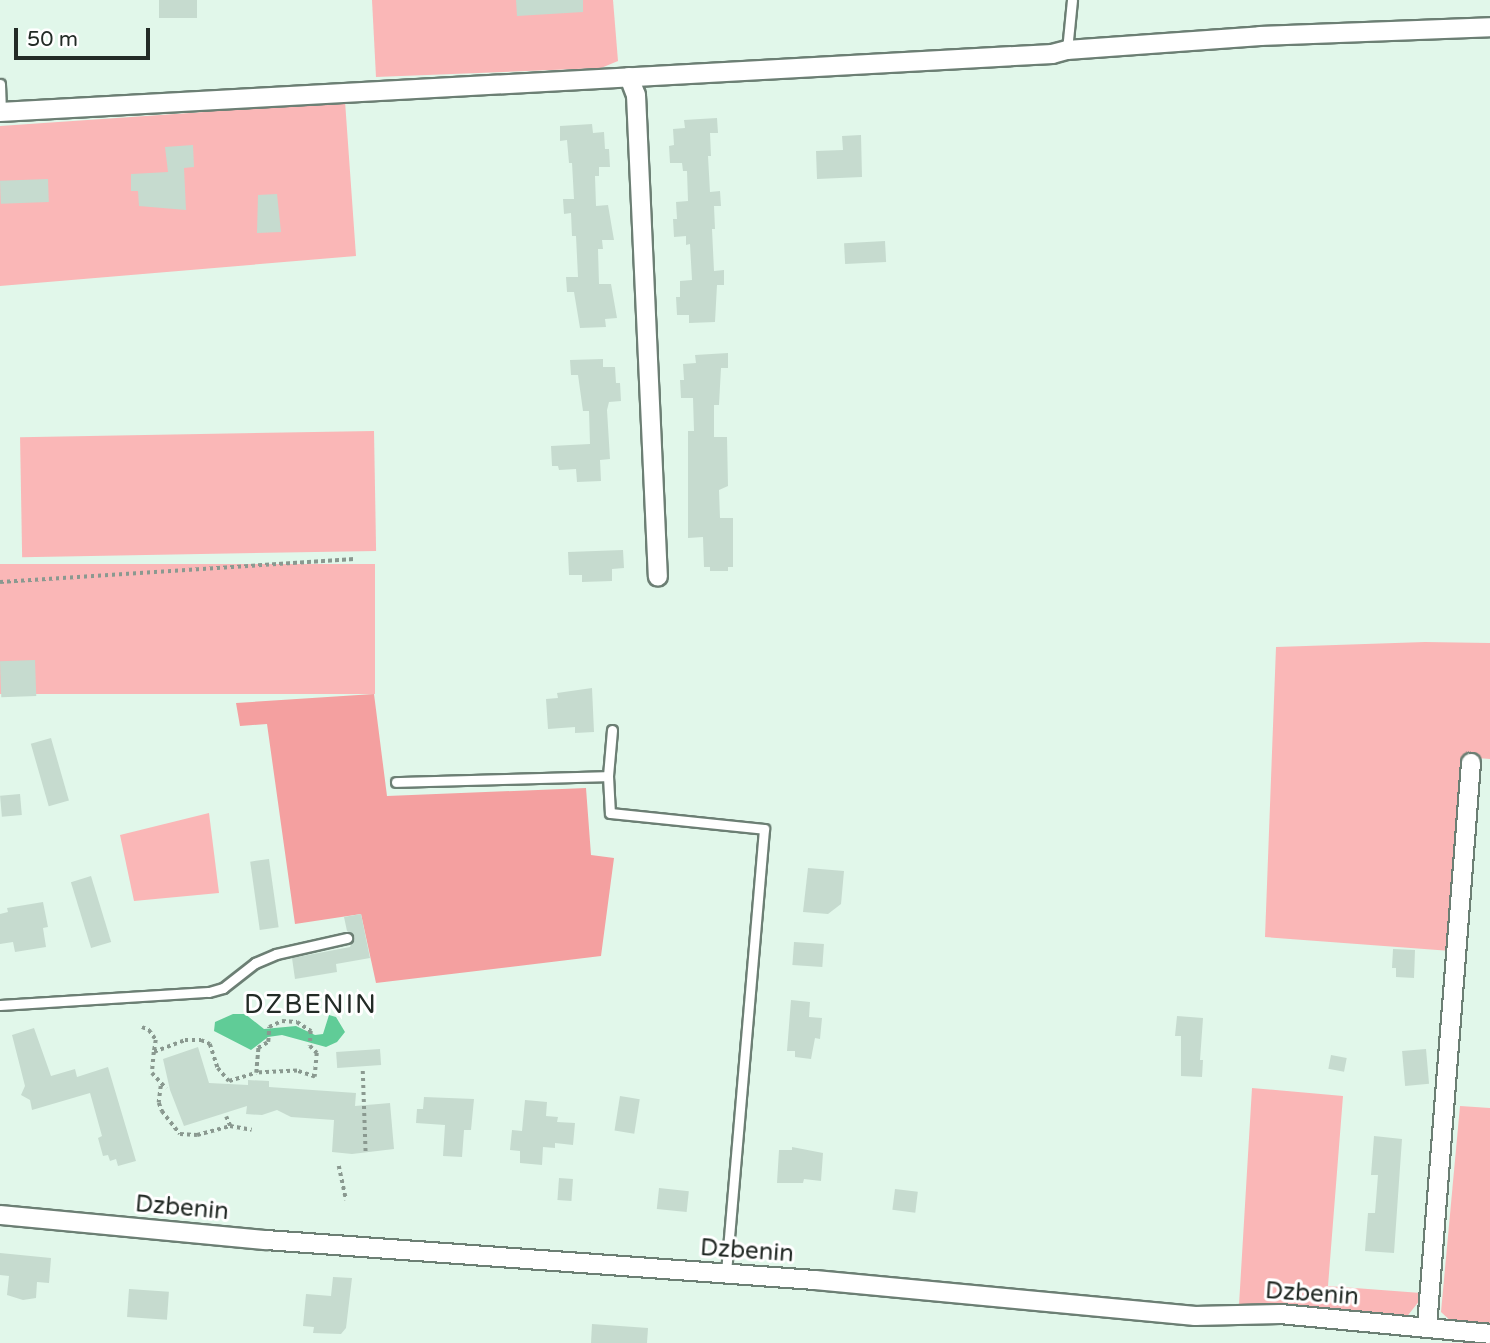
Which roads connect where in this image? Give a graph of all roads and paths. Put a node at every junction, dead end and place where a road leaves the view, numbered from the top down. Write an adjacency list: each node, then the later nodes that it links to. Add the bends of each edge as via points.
1 (1072, 0): 3 (lane)
2 (1490, 27): 3 (street)
3 (1066, 50): 4 (street)
4 (629, 77): 6 (street); 8 (street, via 636,94)
5 (0, 85): 6 (lane)
6 (0, 112)
7 (354, 559): 9 (path)
8 (658, 576)
9 (0, 582)
10 (612, 730): 12 (lane)
11 (1471, 763): 28 (street)
12 (608, 776): 13 (lane); 27 (lane, via 610,813 764,829)
13 (396, 782)
14 (347, 938): 15 (lane, via 276,954 209,992)
15 (0, 1005)
16 (142, 1027): 17 (path, via 156,1040)
17 (154, 1052): 19 (path, via 185,1040 201,1040 210,1044 218,1068 229,1080); 21 (path, via 152,1073 163,1087 159,1102 180,1134 187,1137)
18 (363, 1071): 23 (path)
19 (256, 1073): 19 (path, via 258,1048 268,1042 269,1027 282,1021 297,1022 311,1031 310,1045 317,1053 315,1077 297,1071)
20 (226, 1117): 21 (path)
21 (230, 1126): 22 (path)
22 (252, 1130)
23 (366, 1155)
24 (339, 1166): 25 (path)
25 (346, 1200)
26 (0, 1216): 27 (street, Dzbenin)
27 (726, 1274): 28 (street, Dzbenin, via 1195,1316 1280,1314)
28 (1427, 1327): 29 (street, Dzbenin)
29 (1490, 1334)

